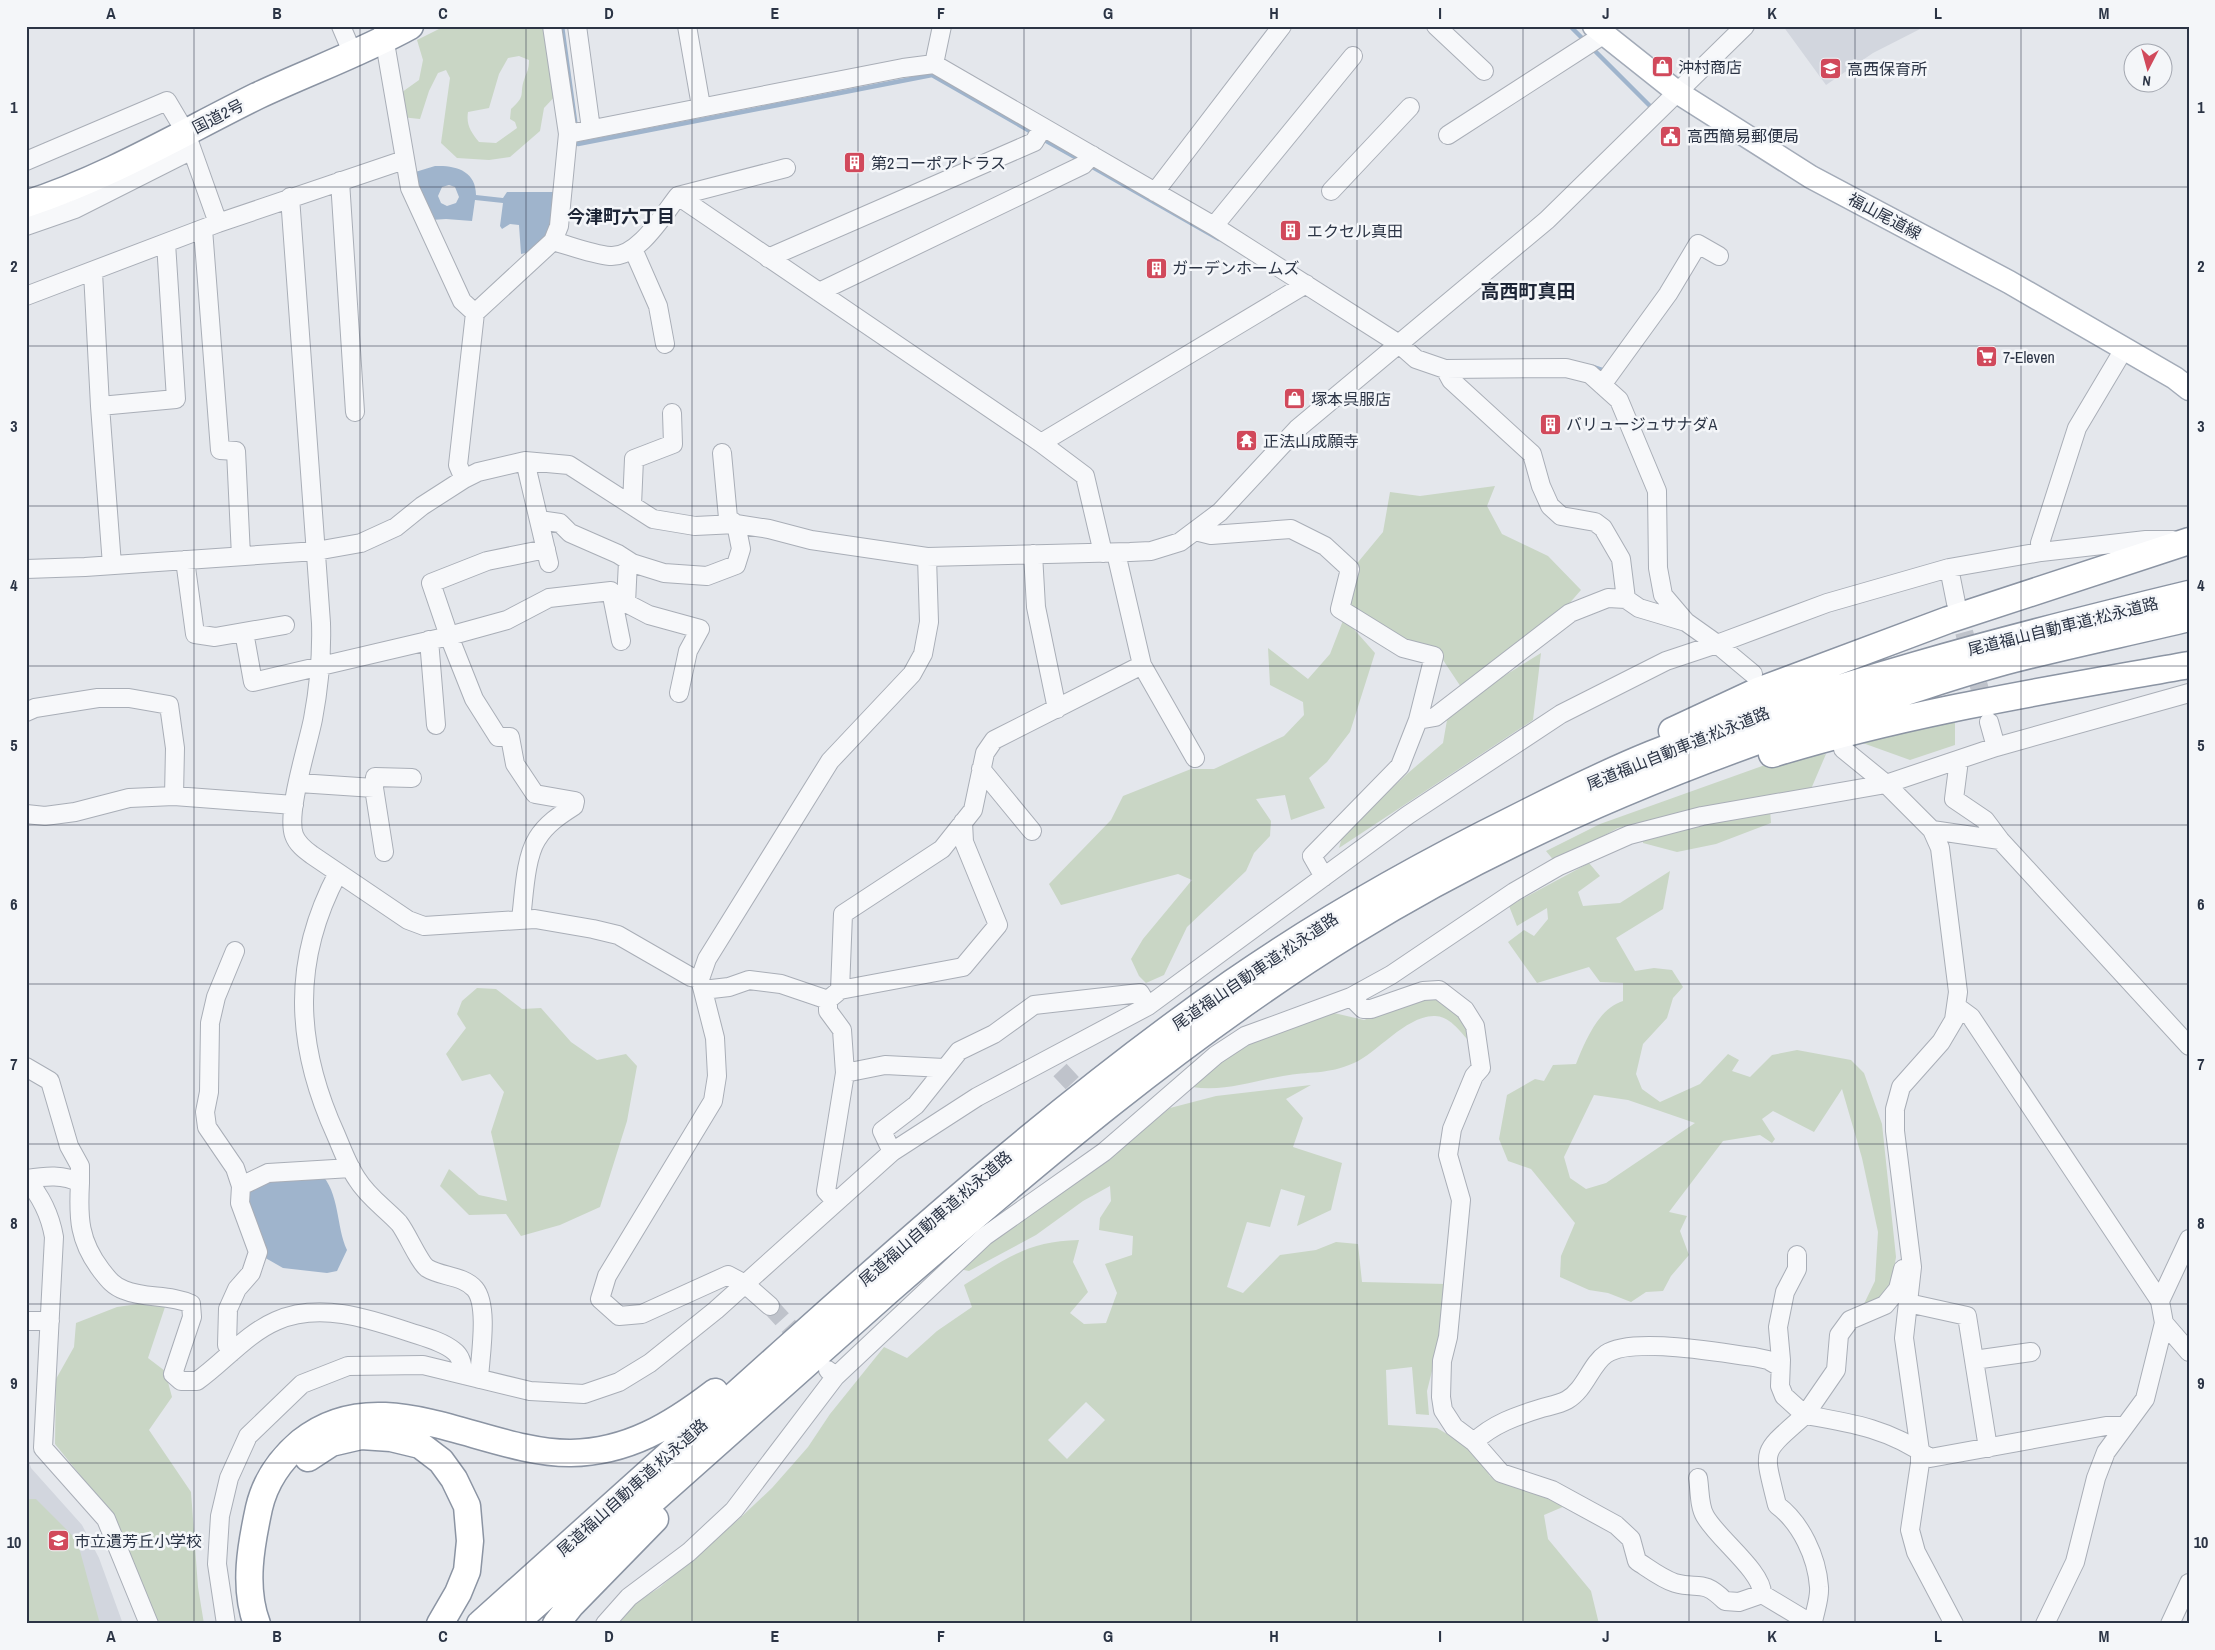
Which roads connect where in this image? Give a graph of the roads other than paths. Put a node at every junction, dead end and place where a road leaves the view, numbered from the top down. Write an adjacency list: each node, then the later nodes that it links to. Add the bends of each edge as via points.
1 (341, 26): 12 (street)
2 (410, 26): 11 (highway, 国道2号)
3 (552, 26): 21 (street)
4 (577, 26): 20 (street)
5 (687, 26): 17 (street)
6 (942, 26): 14 (street)
7 (1282, 26): 30 (street)
8 (1436, 26): 15 (street)
9 (1745, 26): 16 (street)
10 (1598, 31): 16 (main road, 福山尾道線); 22 (street)
11 (383, 34): 12 (highway, 国道2号); 25 (street)
12 (352, 52): 23 (highway, 国道2号, via 258,96)
13 (1353, 56): 36 (street)
14 (934, 64): 17 (street); 19 (street)
15 (1484, 71)
16 (1677, 92): 48 (street, via 1547,220); 49 (main road, 福山尾道線, via 1810,176 2009,282)
17 (701, 106): 20 (street)
18 (1410, 107): 29 (street)
19 (1043, 127): 26 (street); 41 (street, via 1034,142)
20 (590, 129): 21 (street)
21 (568, 134): 37 (street, via 558,226)
22 (1448, 135)
23 (189, 141): 24 (street, via 167,101); 33 (highway, 国道2号); 34 (street, via 76,208); 35 (street)
24 (26, 160)
25 (404, 160): 28 (street); 46 (street, via 410,188 431,236 462,301)
26 (1087, 160): 30 (street); 44 (street)
27 (786, 168): 31 (street)
28 (340, 181): 32 (street); 54 (street)
29 (1331, 191)
30 (1155, 192): 36 (street)
31 (678, 196): 39 (street); 41 (street)
32 (290, 197): 35 (street); 65 (street)
33 (26, 204)
34 (26, 226)
35 (210, 226): 38 (street); 69 (street, via 220,450 236,451)
36 (1214, 226): 43 (street)
37 (553, 241): 39 (street, via 611,256); 46 (street)
38 (166, 244): 42 (street); 53 (street, via 176,400)
39 (633, 249): 47 (street, via 658,306)
40 (1719, 256): 51 (street, via 1698,244 1668,294)
41 (768, 258): 44 (street)
42 (93, 272): 45 (street); 53 (street)
43 (1306, 284): 48 (street); 56 (street)
44 (820, 292): 56 (street)
45 (26, 296)
46 (475, 313): 59 (street, via 458,465)
47 (665, 344)
48 (1399, 344): 50 (street, via 1416,359); 63 (street, via 1297,429 1220,512)
49 (2124, 349): 52 (main road, 福山尾道線); 66 (street, via 2077,428 2040,543)
50 (1446, 368): 51 (street, via 1566,368 1590,374); 79 (street, via 1451,380 1532,454 1550,506 1561,516 1594,522 1603,528 1621,559)
51 (1602, 385): 77 (street, via 1619,400 1658,491 1658,568)
52 (2189, 389)
53 (100, 406): 73 (street)
54 (355, 412)
55 (672, 413): 60 (street, via 673,444 634,459)
56 (1041, 443): 67 (street, via 1085,476)
57 (722, 453): 62 (street, via 728,518)
58 (525, 460): 59 (street, via 478,472); 60 (street, via 569,465); 61 (street)
59 (464, 479): 65 (street, via 396,527 361,543)
60 (632, 505): 62 (street, via 653,519 695,526)
61 (539, 520): 72 (street, via 560,523 570,534); 84 (street, via 547,556 487,561 431,583)
62 (736, 524): 70 (street, via 819,542); 72 (street, via 741,549 736,565 707,576 664,573)
63 (1195, 531): 67 (street, via 1180,542 1151,551); 96 (street, via 1211,535 1291,529 1325,546 1350,568 1340,609 1403,648 1434,656)
64 (2189, 539): 66 (street, via 2146,540); 114 (highway, via 1948,620 1758,691 1616,758)
65 (316, 551): 69 (street); 88 (street)
66 (2041, 552): 74 (street)
67 (1109, 553): 68 (street); 89 (street)
68 (1032, 554): 70 (street); 94 (street, via 1036,607)
69 (241, 556): 71 (street)
70 (927, 557): 122 (street, via 929,622 923,654 912,674 830,762 706,959)
71 (185, 560): 73 (street); 83 (street, via 195,634 215,637)
72 (628, 561): 92 (street, via 626,603 649,615 700,629 688,651)
73 (112, 566): 75 (street)
74 (1950, 568): 78 (street); 87 (street, via 1827,604)
75 (26, 569)
76 (2189, 594): 114 (highway, 尾道福山自動車道;松永道路, via 2008,638 1823,692 1651,755)
77 (1663, 595): 79 (street, via 1658,605); 81 (street)
78 (1956, 603)
79 (1633, 604): 81 (street); 96 (street, via 1608,598 1570,613 1435,717)
80 (2189, 618): 119 (highway, 尾道福山自動車道;松永道路, via 2010,660 1827,716 1661,777 1545,828)
81 (1686, 622): 87 (street)
82 (285, 625): 83 (street)
83 (244, 632): 88 (street, via 253,682)
84 (449, 636): 85 (street); 86 (street, via 507,620 550,598 610,590); 120 (street, via 474,699 498,737 510,738 515,764 535,794 575,801 574,806 552,821 536,840 529,863)
85 (429, 640): 88 (street); 98 (street)
86 (621, 641)
87 (1718, 644): 91 (street); 118 (street, via 1666,661 1561,714 1441,793)
88 (321, 664): 105 (street)
89 (1142, 665): 94 (street); 101 (street)
90 (2189, 665): 119 (highway, via 1953,707 1836,734 1602,811)
91 (1753, 674)
92 (679, 693)
93 (2189, 693): 99 (street)
94 (1057, 709): 103 (street, via 994,740 985,753)
95 (26, 712): 108 (street, via 98,698 129,698 169,705 174,748)
96 (1418, 720): 118 (street, via 1400,766 1312,856)
97 (1989, 722): 99 (street)
98 (436, 725)
99 (1996, 747): 102 (street)
100 (1844, 749): 106 (street)
101 (1195, 758)
102 (1959, 760): 106 (street); 115 (street, via 1954,799 1985,820)
103 (981, 769): 111 (street, via 973,810); 113 (street)
104 (412, 778): 107 (street, via 375,777)
105 (299, 783): 107 (street); 109 (street)
106 (1886, 784): 112 (street); 124 (street, via 1702,816 1629,835 1529,883 1391,976)
107 (374, 788): 116 (street)
108 (174, 796): 109 (street); 110 (street, via 129,798 45,816)
109 (294, 805): 117 (street, via 294,836 301,846)
110 (26, 814)
111 (963, 822): 123 (street, via 942,849 843,914); 123 (street, via 964,842 998,925 963,967)
112 (1932, 830): 115 (street); 126 (street, via 1940,848 1958,992)
113 (1032, 831)
114 (1489, 831): 140 (highway, 尾道福山自動車道;松永道路, via 1333,918 1152,1040 1007,1155)
115 (2000, 840): 127 (street)
116 (384, 852)
117 (338, 873): 120 (street, via 408,920 424,926); 132 (street, via 320,912 305,968 302,994 309,1058 321,1099)
118 (1324, 877): 125 (street)
119 (1439, 882): 153 (highway, 尾道福山自動車道;松永道路, via 1355,930 1251,997 1162,1062 1028,1169)
120 (521, 919): 122 (street, via 618,934)
121 (235, 951): 135 (street, via 216,997 210,1023 210,1092 205,1112 207,1127 235,1168)
122 (701, 985): 123 (street, via 729,987 749,980); 141 (street, via 715,1038 717,1076 713,1100 607,1276 600,1299 619,1316 642,1314 728,1275)
123 (834, 995): 130 (street, via 828,1011 842,1030)
124 (1351, 997): 153 (street, via 1245,1036 1216,1055 1117,1132 1104,1152 985,1236); 157 (street, via 1364,1009 1371,1009 1422,991 1439,990 1465,1010 1475,1026 1482,1068 1474,1076 1452,1129 1448,1155 1461,1200 1448,1337 1442,1361 1441,1397 1443,1410 1454,1427)
125 (1148, 1006): 129 (street, via 1140,993 1034,1006 994,1034 959,1051); 131 (street, via 1056,1064 977,1097)
126 (1956, 1006): 138 (street, via 1954,1020 1941,1042 1901,1087 1895,1109); 142 (street, via 1972,1017)
127 (2189, 1046)
128 (26, 1068): 134 (street, via 50,1081 69,1146 80,1166)
129 (944, 1068): 130 (street, via 885,1065); 131 (street, via 916,1105 882,1131)
130 (844, 1073): 136 (street, via 826,1191)
131 (892, 1152): 136 (street)
132 (351, 1168): 135 (street, via 268,1173); 154 (street, via 371,1197 399,1223 426,1268 460,1279 475,1289 481,1303 482,1327)
133 (27, 1179): 134 (street, via 46,1176 71,1178); 146 (street, via 50,1216 54,1236)
134 (80, 1183): 148 (street, via 81,1232 92,1258 112,1284 125,1291 182,1299 191,1304 192,1317 173,1374 181,1381 197,1381)
135 (241, 1186): 148 (street, via 240,1203 258,1252 251,1273 236,1290 228,1309 226,1345)
136 (836, 1202): 141 (street)
137 (2189, 1239): 142 (street)
138 (1910, 1252): 143 (street, via 1912,1267); 155 (street, via 1905,1254 1898,1289 1885,1305 1850,1320 1839,1335 1836,1370)
139 (1797, 1254): 152 (street, via 1797,1269 1785,1292 1778,1327)
140 (866, 1278): 166 (highway, via 687,1414 644,1438 620,1446 588,1452 544,1451 415,1419 389,1416 336,1422 310,1435 289,1452 273,1473 261,1501 251,1544 250,1586); 169 (highway, 尾道福山自動車道;松永道路)
141 (745, 1284): 144 (street); 154 (street, via 650,1363 619,1382 584,1394 530,1391)
142 (2160, 1300): 147 (street)
143 (1908, 1302): 151 (street, via 1967,1316); 159 (street, via 1904,1338)
144 (770, 1306)
145 (26, 1321): 146 (street)
146 (50, 1321): 164 (street, via 43,1448 106,1520)
147 (2164, 1323): 150 (street); 156 (street, via 2146,1399)
148 (232, 1352): 154 (street, via 253,1334 276,1321 324,1312 350,1314 455,1351)
149 (2030, 1352): 151 (street)
150 (2189, 1352)
151 (1974, 1360): 158 (street)
152 (1780, 1367): 155 (street, via 1780,1386 1784,1396); 157 (street, via 1754,1357 1642,1345 1622,1348 1606,1354 1567,1401 1520,1414 1488,1428)
153 (823, 1369): 170 (highway, 尾道福山自動車道;松永道路); 171 (highway, via 571,1605); 172 (street, via 734,1510 689,1552 629,1597)
154 (471, 1377): 165 (street, via 423,1365 348,1366 302,1384 248,1436 229,1478 220,1516 217,1564)
155 (1805, 1415): 159 (street, via 1866,1426 1907,1442); 163 (street, via 1772,1444 1766,1459 1777,1505 1800,1528 1812,1557 1819,1588)
156 (2125, 1426): 158 (street, via 2106,1426); 174 (street, via 2106,1452 2074,1562)
157 (1474, 1442): 162 (street, via 1501,1473 1552,1490 1616,1525 1631,1539 1637,1561 1675,1583 1703,1585 1725,1601 1739,1602)
158 (1988, 1448): 159 (street, via 1930,1458)
159 (1920, 1451): 173 (street, via 1910,1530 1916,1552)
160 (1698, 1478): 162 (street, via 1704,1514 1716,1534 1758,1578)
161 (2189, 1583): 175 (street)
162 (1762, 1594): 163 (street)
163 (1813, 1623)
164 (149, 1624)
165 (226, 1624)
166 (257, 1624)
167 (275, 1624): 168 (highway, via 267,1595 264,1560 266,1534 275,1502 287,1480 307,1458 331,1444 361,1436 391,1438 420,1445 441,1461 467,1506 470,1541 467,1572)
168 (440, 1624)
169 (480, 1624)
170 (514, 1624)
171 (556, 1624)
172 (605, 1624)
173 (1954, 1624)
174 (2045, 1624)
175 (2170, 1624)

